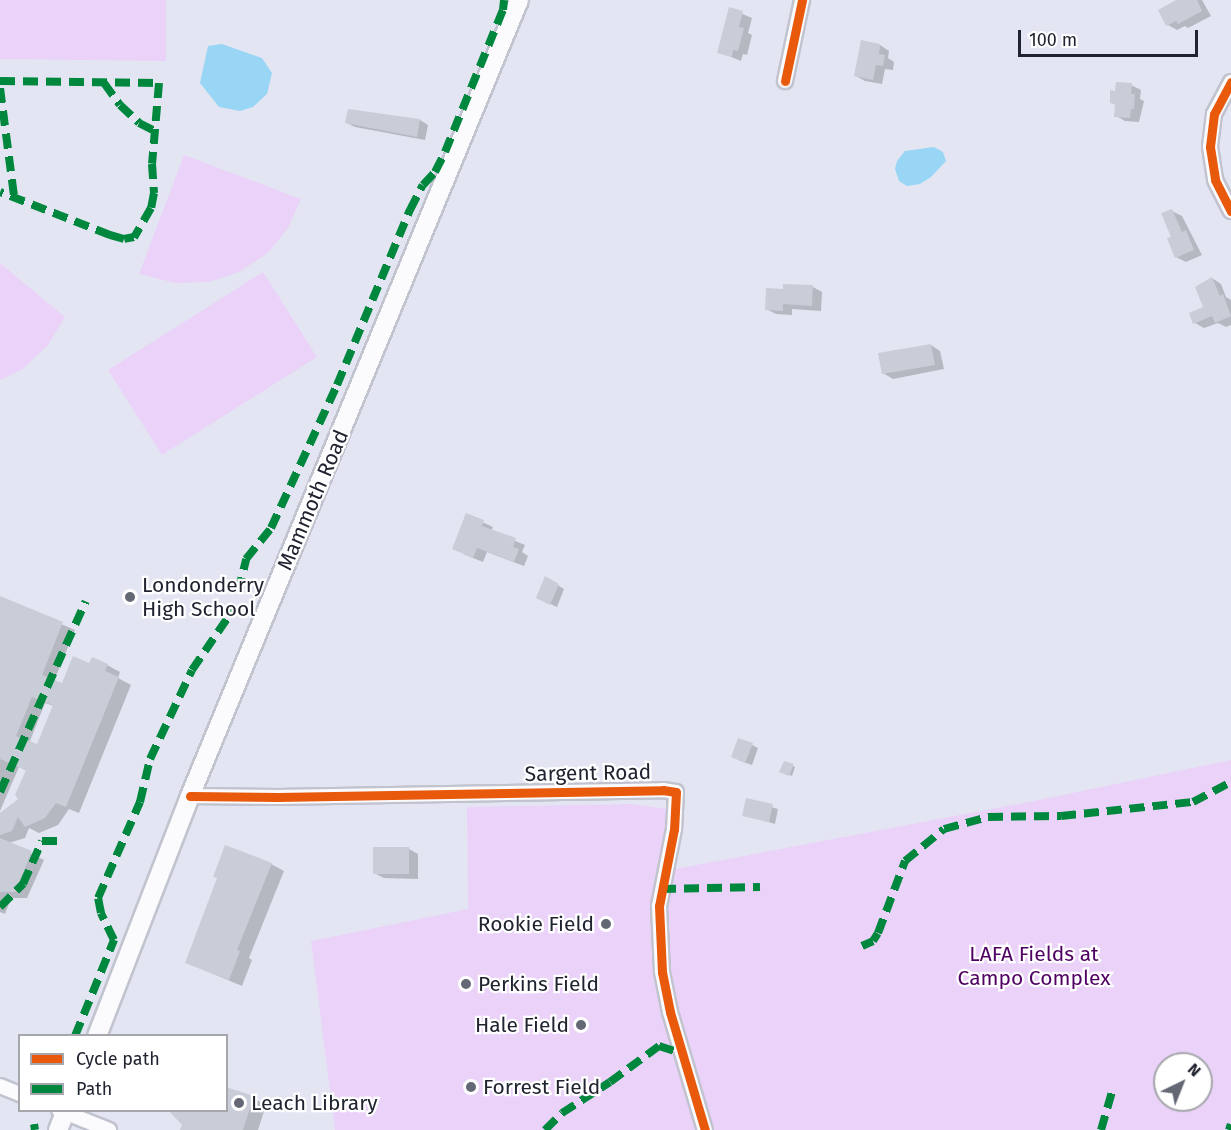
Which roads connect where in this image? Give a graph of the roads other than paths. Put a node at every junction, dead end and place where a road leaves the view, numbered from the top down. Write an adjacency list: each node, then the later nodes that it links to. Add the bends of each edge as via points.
1 (519, 0): 6 (main road, Mammoth Road)
2 (802, 0): 3 (street)
3 (785, 81)
4 (1231, 82): 5 (street, via 1215,114 1210,147 1215,180)
5 (1231, 211)
6 (190, 796): 7 (main road, Mammoth Road); 12 (street, Sargent Road, via 676,792 674,829 660,906 662,972)
7 (97, 1034)
8 (0, 1086): 9 (street)
9 (18, 1093)
10 (62, 1116): 11 (street)
11 (109, 1130)
12 (705, 1130)

